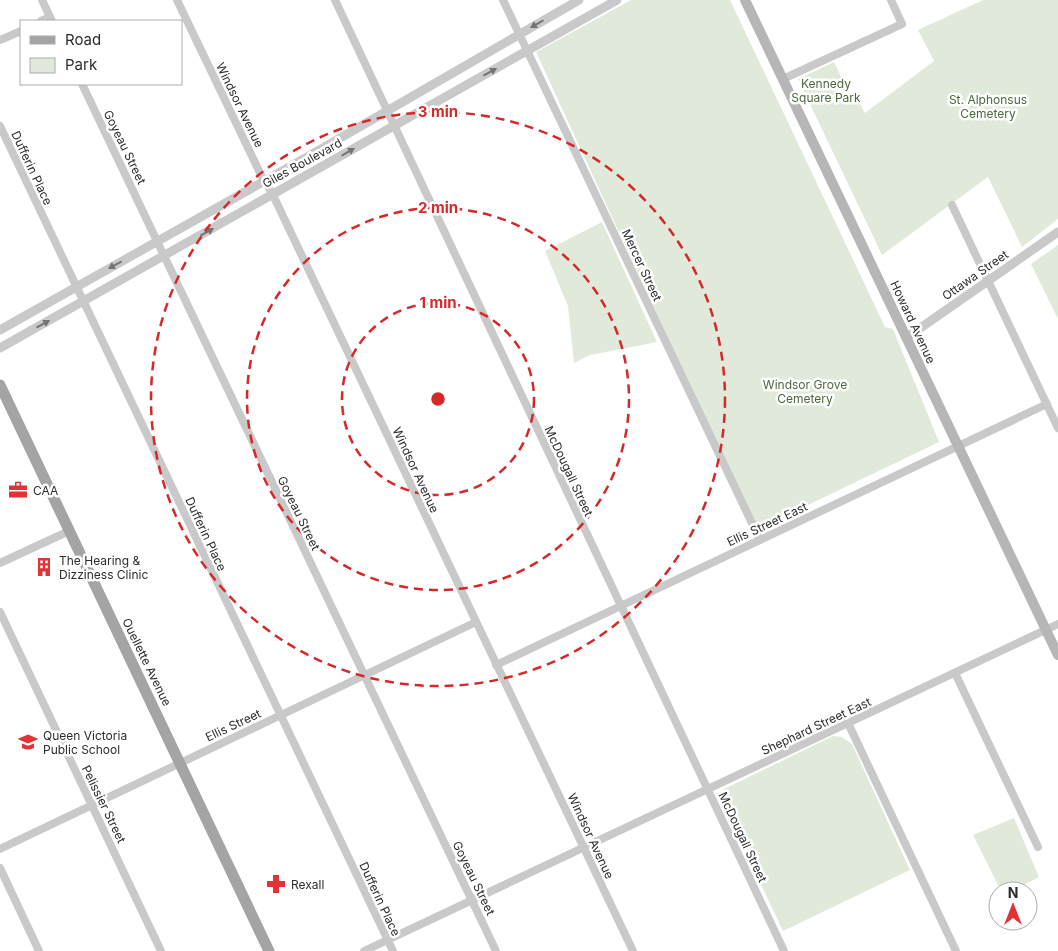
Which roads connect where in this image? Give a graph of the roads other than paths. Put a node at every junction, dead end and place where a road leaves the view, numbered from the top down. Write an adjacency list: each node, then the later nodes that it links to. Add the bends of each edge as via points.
1 (42, 0): 9 (street)
2 (177, 0): 19 (street, Windsor Avenue)
3 (335, 0): 16 (street, McDougall Street)
4 (504, 0): 11 (street, Mercer Street)
5 (579, 0): 11 (street, Giles Boulevard, one-way to 11)
6 (617, 0): 13 (street, Giles Boulevard)
7 (745, 0): 14 (main road, Howard Avenue)
8 (891, 0): 14 (street, via 902,24)
9 (51, 19)
10 (20, 30): 12 (street)
11 (520, 34): 13 (street, Mercer Street); 16 (street, Giles Boulevard)
12 (0, 40)
13 (528, 50): 18 (street, Giles Boulevard, one-way to 13); 36 (street, Mercer Street)
14 (783, 79): 29 (main road, Howard Avenue)
15 (82, 85): 23 (street, Goyeau Street)
16 (387, 110): 18 (street, McDougall Street); 19 (street, Giles Boulevard)
17 (0, 126): 26 (street, Dufferin Place)
18 (394, 126): 20 (street, Giles Boulevard, one-way to 18); 38 (street, McDougall Street)
19 (264, 181): 20 (street, Windsor Avenue); 23 (street, Giles Boulevard)
20 (273, 195): 24 (street, Giles Boulevard, one-way to 20); 40 (street, Windsor Avenue)
21 (952, 206): 25 (street)
22 (1058, 232): 25 (street, Ottawa Street)
23 (158, 241): 24 (street, Goyeau Street); 26 (street, Giles Boulevard, one-way to 26)
24 (164, 255): 27 (street, Giles Boulevard); 46 (street, Goyeau Street)
25 (988, 282): 29 (street, Ottawa Street); 32 (street)
26 (76, 287): 27 (street, Dufferin Place); 28 (street, Giles Boulevard)
27 (83, 301): 30 (street, Giles Boulevard, one-way to 27); 47 (street, Dufferin Place)
28 (0, 330)
29 (906, 338): 34 (main road, Howard Avenue)
30 (0, 348)
31 (0, 385): 35 (main road, Ouellette Avenue)
32 (1047, 404): 33 (street); 34 (street, Ellis Street East)
33 (1058, 428)
34 (957, 446): 36 (street, Ellis Street East); 42 (main road, Howard Avenue)
35 (69, 531): 37 (street); 49 (main road, Ouellette Avenue)
36 (760, 540): 38 (street, Ellis Street East)
37 (0, 563)
38 (621, 606): 44 (street, Ellis Street East); 50 (street, McDougall Street)
39 (0, 612): 51 (street, Pelissier Street)
40 (476, 622): 44 (street, Windsor Avenue); 46 (street, Ellis Street)
41 (1058, 624): 42 (street, Shephard Street East)
42 (1046, 630): 43 (main road, Howard Avenue); 45 (street, Shephard Street East)
43 (1058, 655)
44 (496, 664): 53 (street, Windsor Avenue)
45 (956, 672): 48 (street, Shephard Street East); 52 (street)
46 (365, 675): 47 (street, Ellis Street); 56 (street, Goyeau Street)
47 (280, 715): 49 (street, Ellis Street); 57 (street, Dufferin Place)
48 (848, 724): 50 (street, Shephard Street East); 66 (street)
49 (180, 763): 51 (street, Ellis Street); 60 (main road, Ouellette Avenue)
50 (708, 790): 53 (street, Shephard Street East); 65 (street, McDougall Street)
51 (92, 805): 54 (street, Ellis Street); 59 (street, Pelissier Street)
52 (1038, 847)
53 (584, 848): 56 (street, Shephard Street East); 64 (street, Windsor Avenue)
54 (0, 849)
55 (0, 868): 58 (street)
56 (472, 900): 57 (street, Shephard Street East); 63 (street, Goyeau Street)
57 (387, 940): 61 (street, Shephard Street East); 62 (street, Dufferin Place)
58 (39, 951)
59 (161, 951)
60 (269, 951)
61 (364, 951)
62 (392, 951)
63 (496, 951)
64 (633, 951)
65 (784, 951)
66 (956, 951)

